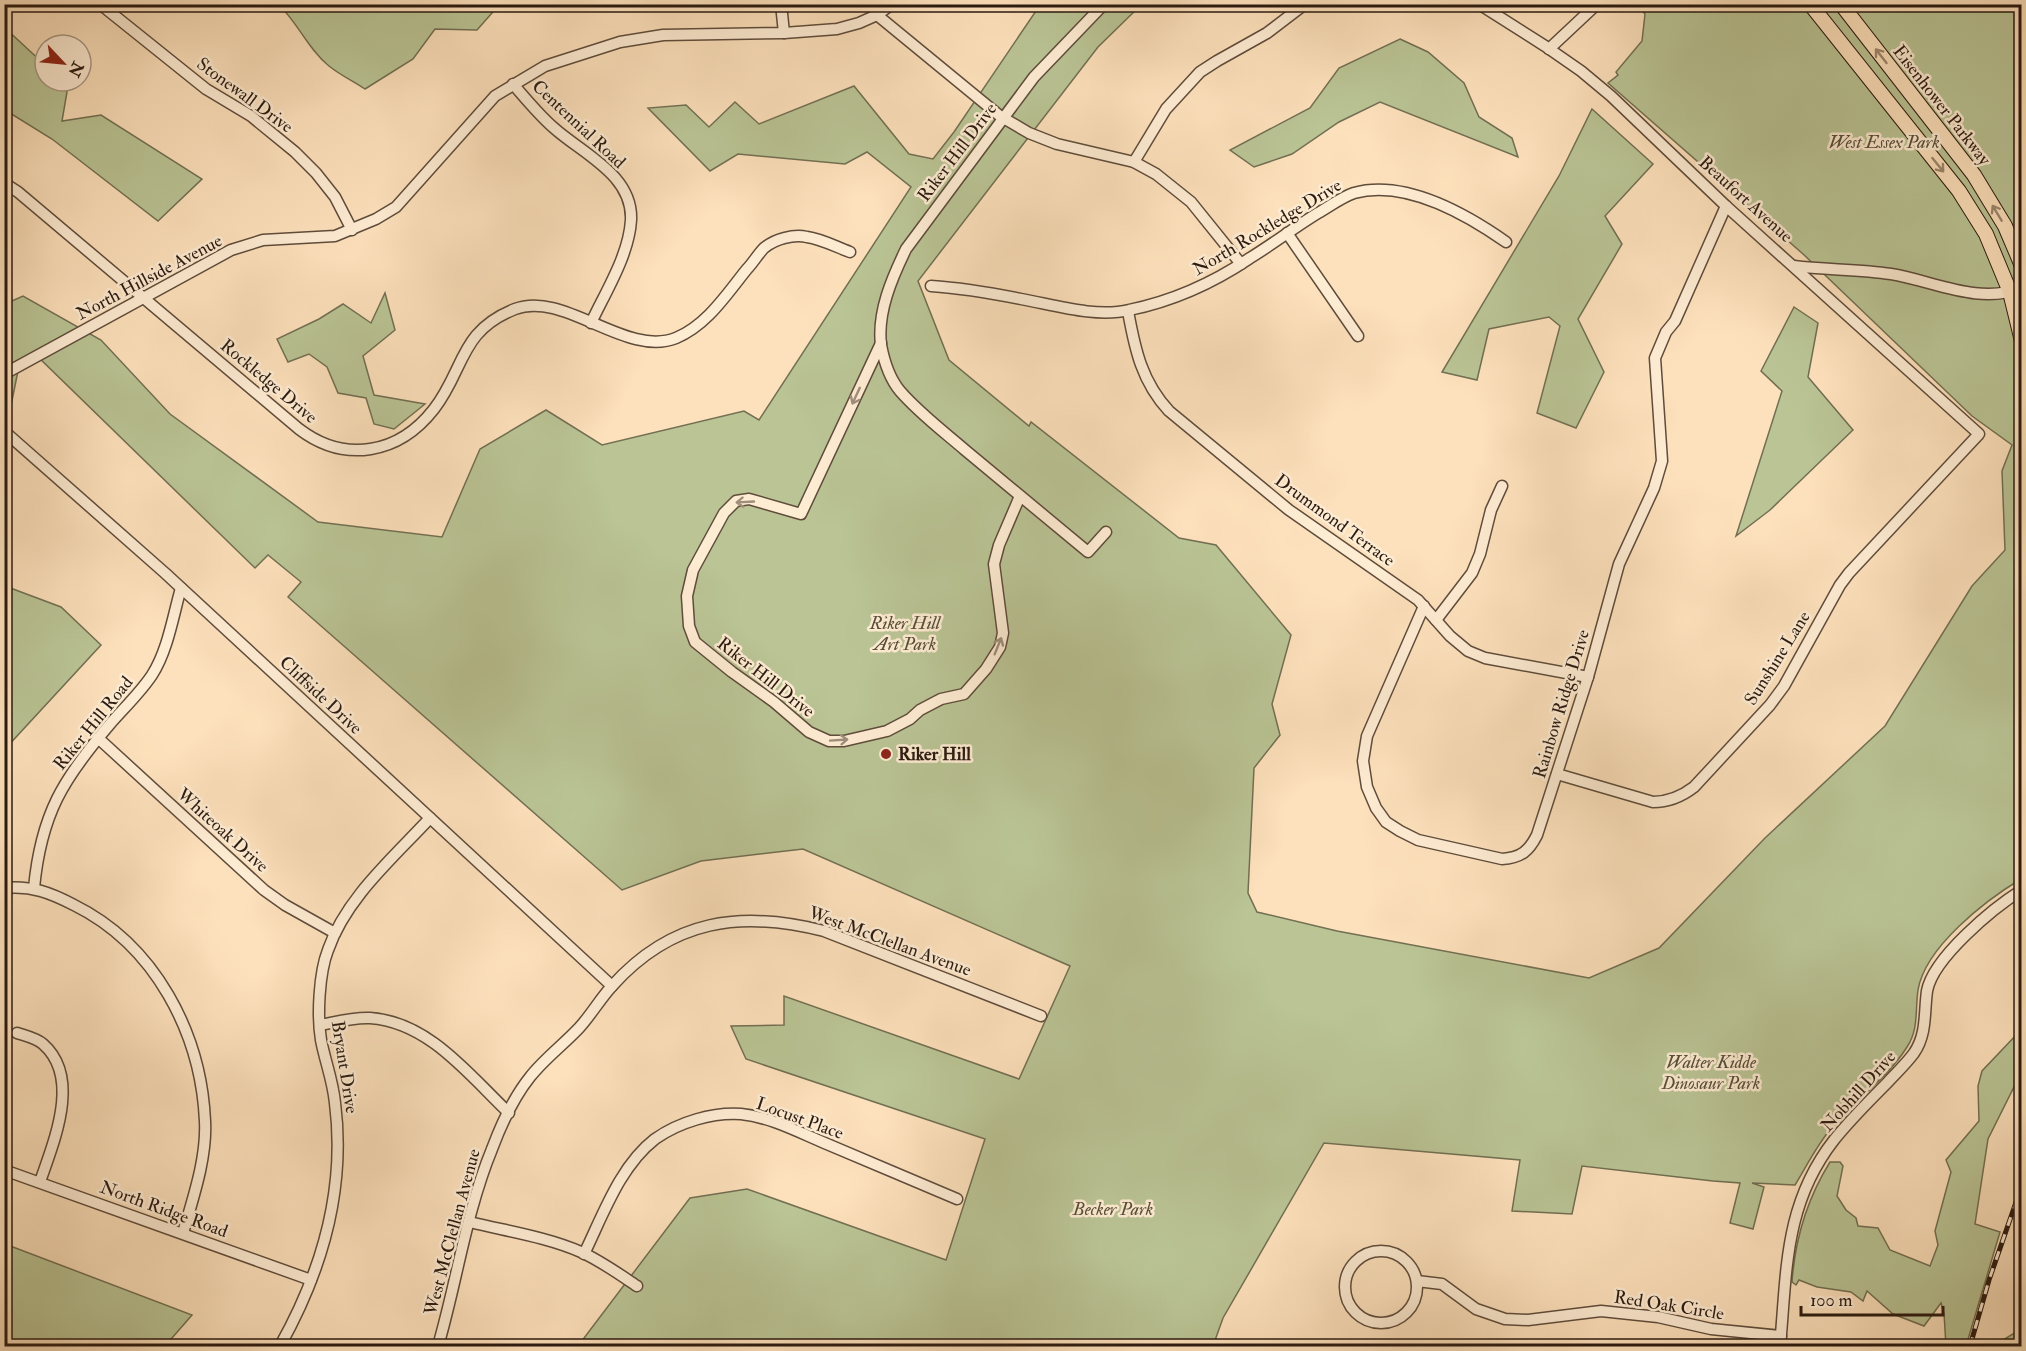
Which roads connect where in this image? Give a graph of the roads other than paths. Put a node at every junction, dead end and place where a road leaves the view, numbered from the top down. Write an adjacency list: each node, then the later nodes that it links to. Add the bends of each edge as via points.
1 (100, 4): 18 (street, Stonewall Drive, via 206,89 251,116 295,152 335,197)
2 (781, 4): 11 (street)
3 (892, 4): 10 (street, North Hillside Avenue)
4 (1104, 4): 14 (street, Riker Hill Drive, via 1034,78)
5 (1305, 4): 15 (street, via 1267,33 1200,72 1166,109)
6 (1479, 4): 12 (street, Beaufort Avenue)
7 (1597, 4): 12 (street)
8 (1810, 4): 26 (main road, one-way to 26, via 1959,191)
9 (1841, 4): 24 (main road, Eisenhower Parkway, one-way to 9, via 2005,226 1974,175)
10 (877, 15): 11 (street, North Hillside Avenue, via 837,29); 14 (street)
11 (784, 33): 13 (street, North Hillside Avenue, via 663,35 620,42 545,66)
12 (1549, 49): 17 (street, Beaufort Avenue, via 1611,96)
13 (513, 84): 18 (street, North Hillside Avenue, via 470,122 396,207); 29 (street, Centennial Road, via 554,128 608,170 624,189 630,206 631,221 622,256)
14 (1003, 118): 15 (street, via 1057,144); 32 (street, Riker Hill Drive, via 906,249 882,310)
15 (1134, 162): 22 (street, via 1191,202)
16 (4, 183): 27 (street, Rockledge Drive)
17 (1726, 206): 23 (street, Beaufort Avenue); 42 (street, Rainbow Ridge Drive, via 1655,358 1662,461 1654,488 1619,564)
18 (352, 230): 27 (street, North Hillside Avenue, via 335,236 262,240 231,250)
19 (1287, 233): 20 (street, North Rockledge Drive, via 1354,194 1389,191 1437,203); 22 (street, North Rockledge Drive); 30 (street)
20 (1506, 242)
21 (850, 252): 29 (street, Rockledge Drive, via 806,236 778,241 764,248 699,324 660,342)
22 (1241, 264): 28 (street, North Rockledge Drive, via 1179,296)
23 (1794, 266): 26 (street, via 1890,274 1962,292); 35 (street, Beaufort Avenue)
24 (2022, 266)
25 (931, 286): 28 (street, North Rockledge Drive, via 1080,311)
26 (2016, 290): 31 (main road)
27 (144, 298): 29 (street, Rockledge Drive, via 306,435 323,444 351,450 387,445 419,425 435,408 475,336 491,321 530,304); 33 (street, North Hillside Avenue)
28 (1128, 311): 40 (street, Drummond Terrace, via 1145,377 1169,411 1289,510)
29 (591, 323)
30 (1358, 336)
31 (2022, 341)
32 (881, 344): 37 (street, Riker Hill Drive, via 885,363 899,390); 37 (street, Riker Hill Drive, one-way to 37, via 801,514 749,499 736,501 724,513 693,570 687,596 689,626 695,642 809,732 837,741 887,731 941,699 964,694 1000,647 1003,618 994,564)
33 (4, 374)
34 (4, 431): 39 (street, Cliffside Drive)
35 (1978, 434): 44 (street, Sunshine Lane, via 1849,573 1784,686 1694,787 1680,797 1653,802)
36 (1502, 486): 41 (street, via 1472,573)
37 (1020, 496): 38 (street, Riker Hill Drive, via 1088,552)
38 (1106, 531)
39 (181, 588): 43 (street, Riker Hill Road, via 151,676); 45 (street, Cliffside Drive)
40 (1424, 606): 41 (street, Drummond Terrace); 44 (street, Rainbow Ridge Drive, via 1367,736 1363,761 1367,787 1386,822 1418,840 1502,859 1513,858 1522,855 1533,842)
41 (1436, 620): 42 (street, Drummond Terrace, via 1468,651 1485,658)
42 (1588, 677): 44 (street, Rainbow Ridge Drive)
43 (98, 738): 47 (street, Riker Hill Road, via 53,804 36,858); 49 (street, Whiteoak Drive, via 264,890)
44 (1557, 774)
45 (430, 818): 49 (street, Bryant Drive, via 374,878); 50 (street, Cliffside Drive)
46 (4, 888): 47 (street)
47 (34, 888): 59 (street, via 80,907 120,936 154,973 180,1016 194,1056 206,1125 200,1169)
48 (2022, 891): 64 (street, Nobhill Drive, via 1965,935 1941,962 1927,991 1924,1025 1915,1051 1835,1139 1813,1172 1789,1241)
49 (335, 933): 52 (street, Bryant Drive, via 323,972)
50 (612, 986): 51 (street, West McClellan Avenue, via 643,957 675,937 716,924 766,921 824,931); 54 (street, West McClellan Avenue, via 579,1028 532,1075)
51 (1041, 1016)
52 (320, 1025): 54 (street, via 369,1018 403,1025 437,1044); 61 (street, Bryant Drive, via 335,1099 338,1164 332,1216)
53 (17, 1033): 56 (street, via 42,1043 57,1062 60,1074 59,1127)
54 (509, 1113): 58 (street, West McClellan Avenue, via 478,1185)
55 (4, 1170): 56 (street, North Ridge Road)
56 (40, 1182): 59 (street, North Ridge Road)
57 (957, 1199): 60 (street, Locust Place, via 779,1124 727,1114 686,1122 654,1140 630,1166)
58 (470, 1222): 60 (street); 66 (street, West McClellan Avenue)
59 (183, 1233): 61 (street, North Ridge Road)
60 (584, 1254): 63 (street)
61 (311, 1280): 65 (street, Bryant Drive)
62 (1417, 1281): 62 (street, via 1414,1270 1398,1254 1376,1251 1356,1261 1345,1282 1350,1305 1358,1315 1381,1323 1404,1315 1417,1294); 64 (street, Red Oak Circle, via 1442,1284 1476,1309 1505,1319 1601,1311 1658,1317)
63 (637, 1286)
64 (1781, 1341)
65 (280, 1347)
66 (438, 1347)

